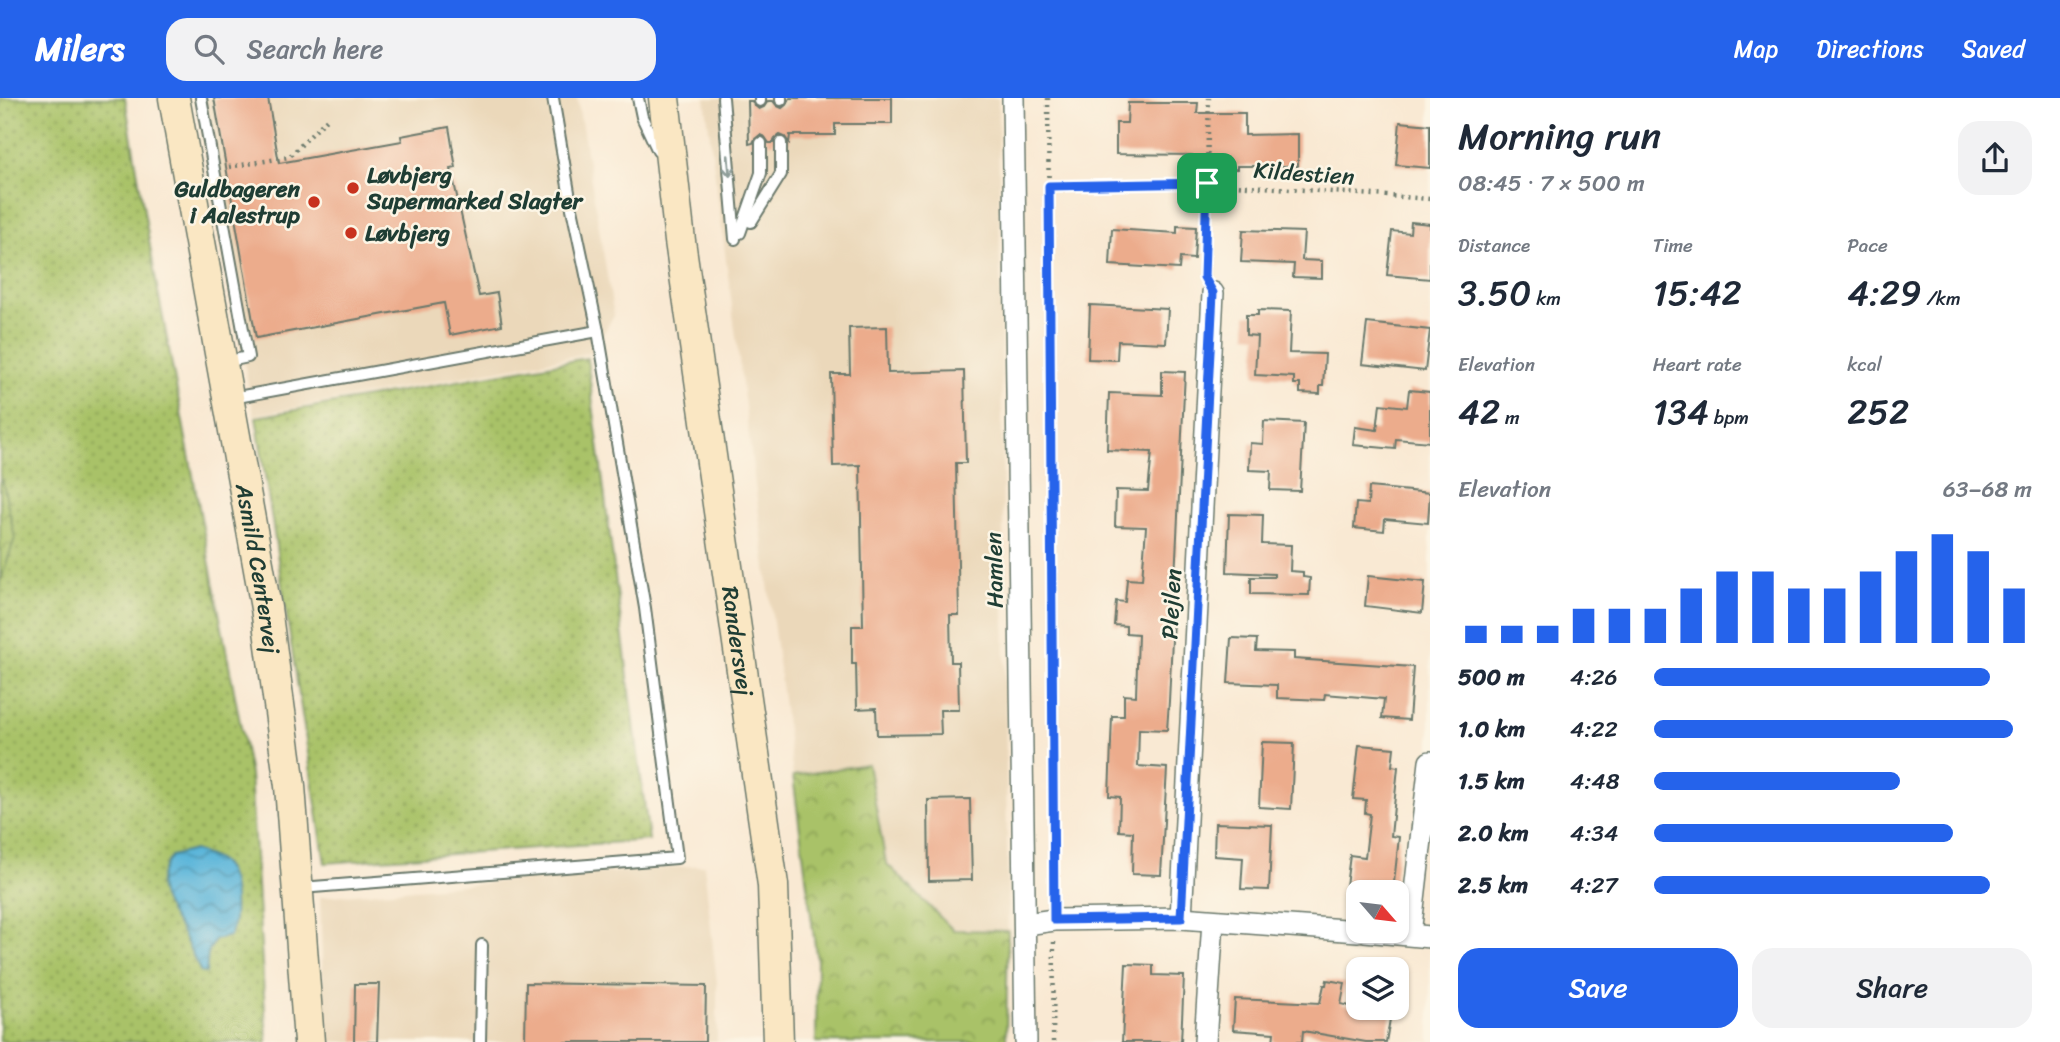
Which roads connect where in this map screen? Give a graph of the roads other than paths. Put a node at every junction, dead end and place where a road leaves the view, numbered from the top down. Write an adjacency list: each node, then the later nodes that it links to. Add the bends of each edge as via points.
1 (174, 98): 16 (street, Asmild Centervej)
2 (201, 98): 16 (lane, via 248,357)
3 (553, 98): 15 (lane)
4 (638, 98): 11 (lane)
5 (647, 98): 11 (street, Randersvej)
6 (664, 98): 13 (street, Randersvej)
7 (723, 98): 9 (lane, one-way to 9, via 737,236 761,173)
8 (1013, 98): 22 (street, Hamlen)
9 (761, 143)
10 (781, 143): 12 (lane, via 781,174)
11 (658, 150): 13 (street, Randersvej)
12 (751, 222)
13 (680, 242): 28 (street, Randersvej, via 773,885)
14 (1213, 293): 20 (street, Plejlen)
15 (598, 331): 17 (lane); 19 (lane, via 645,608 677,858)
16 (222, 362): 17 (street, Asmild Centervej)
17 (229, 398): 19 (street, Asmild Centervej, via 268,622)
18 (1430, 762): 24 (street)
19 (298, 888): 26 (street, Asmild Centervej)
20 (1181, 918): 21 (street); 22 (street)
21 (1213, 921): 23 (street); 30 (street)
22 (1026, 924): 29 (street, Hamlen)
23 (1346, 929)
24 (1420, 935)
25 (482, 945): 27 (lane)
26 (309, 1042)
27 (480, 1042)
28 (778, 1042)
29 (1026, 1042)
30 (1205, 1042)

